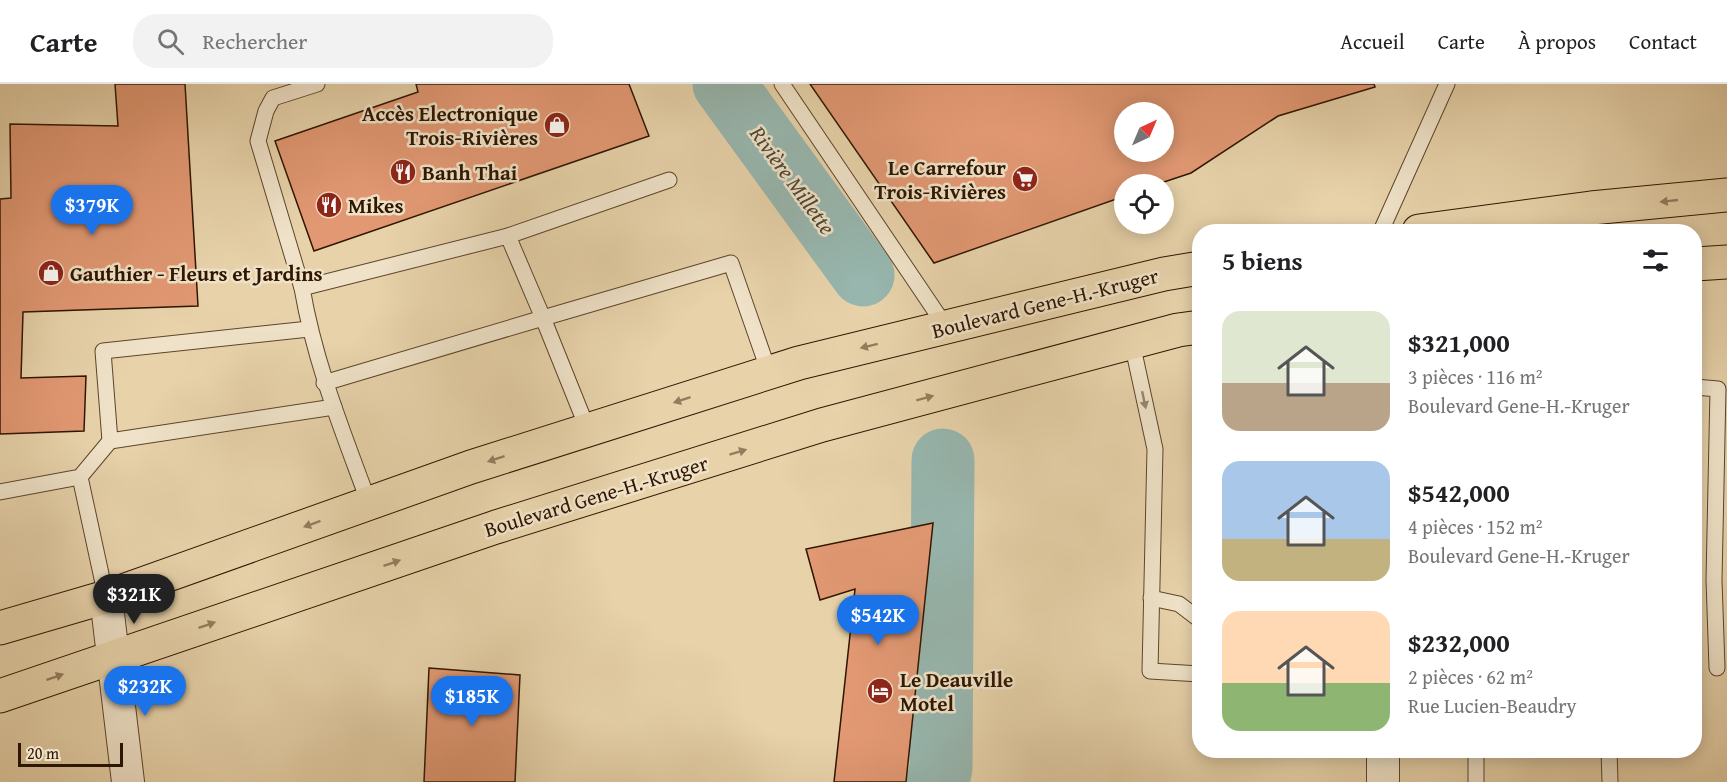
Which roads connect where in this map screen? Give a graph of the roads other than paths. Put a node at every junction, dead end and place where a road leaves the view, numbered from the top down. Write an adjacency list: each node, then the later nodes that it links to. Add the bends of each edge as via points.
1 (317, 84): 12 (lane, via 273,98 258,141)
2 (782, 84): 14 (lane)
3 (1447, 84): 6 (lane)
4 (669, 180): 8 (lane)
5 (1727, 195): 7 (main road, one-way to 7)
6 (1384, 224)
7 (1471, 224)
8 (508, 236): 12 (lane); 13 (lane)
9 (1727, 262): 10 (main road)
10 (1702, 264)
11 (1192, 269): 14 (main road, Boulevard Gene-H.-Kruger)
12 (302, 288): 16 (lane)
13 (543, 318): 18 (lane, via 731,263); 19 (lane); 22 (lane)
14 (946, 327): 18 (main road, Boulevard Gene-H.-Kruger, one-way to 18)
15 (1192, 328): 17 (main road, Boulevard Gene-H.-Kruger)
16 (309, 329): 19 (lane); 23 (lane, via 103,351)
17 (1132, 342): 29 (lane, one-way to 29, via 1155,449); 32 (main road, Boulevard Gene-H.-Kruger, one-way to 17, via 496,527 822,425)
18 (769, 372): 22 (main road, Boulevard Gene-H.-Kruger, one-way to 22)
19 (324, 383): 21 (lane)
20 (1702, 387): 27 (lane, via 1718,388)
21 (334, 408): 23 (lane); 26 (lane)
22 (588, 430): 26 (main road, Boulevard Gene-H.-Kruger, one-way to 26)
23 (110, 441): 24 (lane)
24 (80, 477): 25 (lane); 28 (lane)
25 (0, 492)
26 (369, 503): 28 (main road, Boulevard Gene-H.-Kruger, one-way to 28)
27 (1721, 559): 33 (lane)
28 (106, 597): 31 (main road, Boulevard Gene-H.-Kruger); 32 (street)
29 (1151, 598): 30 (lane, via 1179,604); 34 (lane, via 1150,671)
30 (1192, 614)
31 (0, 628)
32 (112, 658): 35 (main road, Boulevard Gene-H.-Kruger, one-way to 32); 39 (street)
33 (1717, 668)
34 (1192, 674)
35 (0, 696)
36 (1383, 758): 40 (street)
37 (1476, 758): 41 (lane)
38 (1609, 758): 42 (lane)
39 (128, 782)
40 (1383, 782)
41 (1476, 782)
42 (1610, 782)

